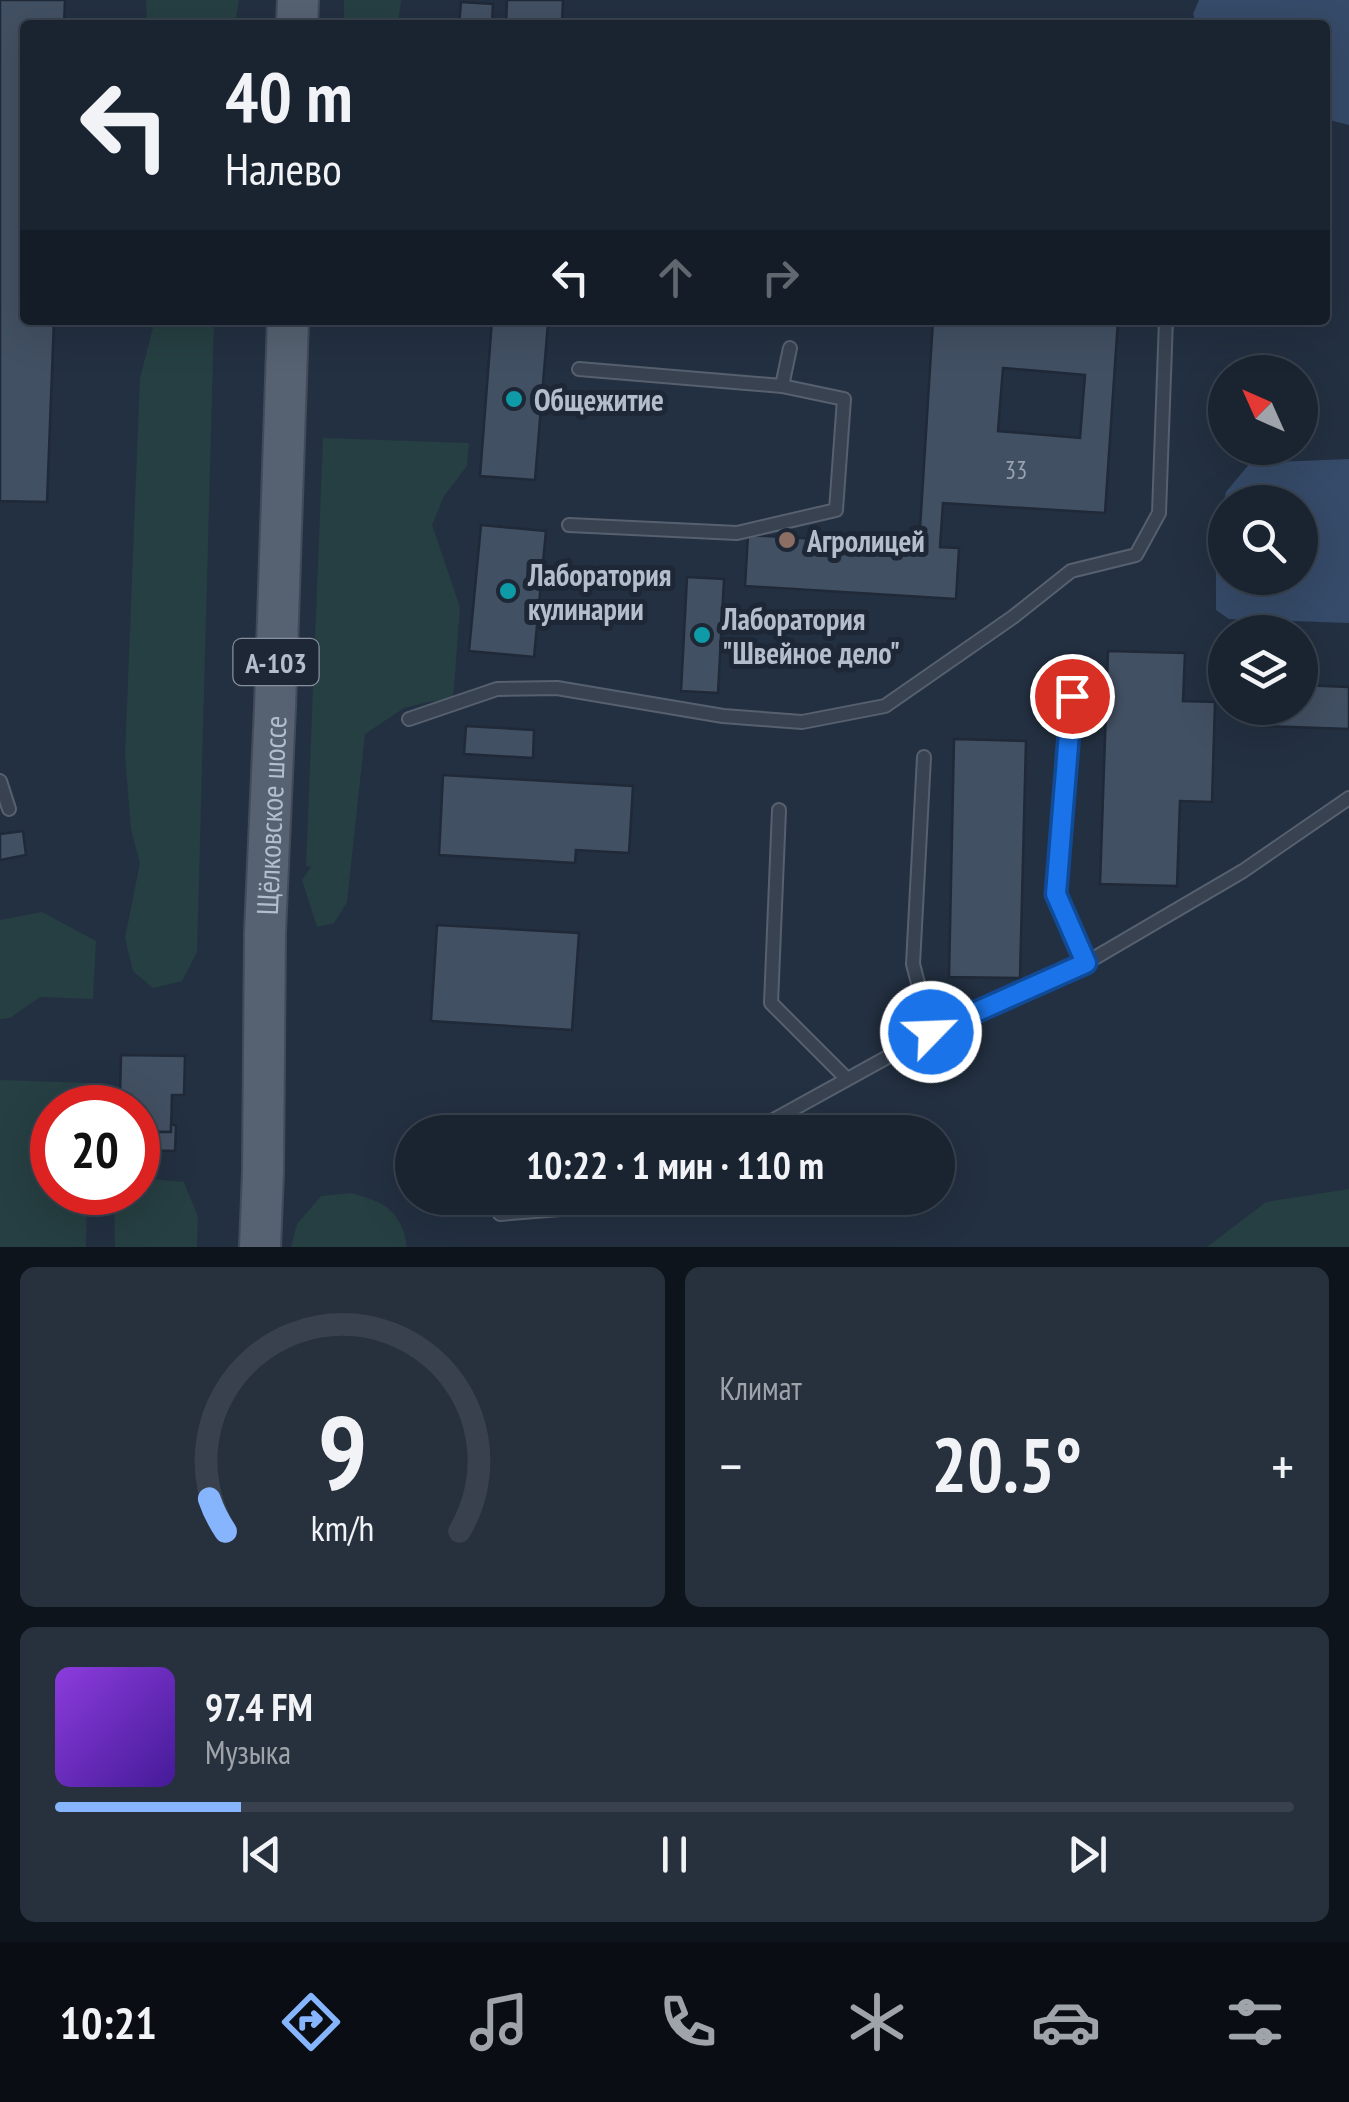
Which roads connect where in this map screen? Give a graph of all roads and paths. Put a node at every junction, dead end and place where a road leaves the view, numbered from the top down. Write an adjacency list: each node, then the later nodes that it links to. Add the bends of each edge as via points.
1 (288, 325): 18 (main road, Щёлковское шоссе / А-103, via 264,932)
2 (1166, 325): 8 (lane, via 1159,513 1136,556 1071,570 884,706 802,722 557,688 497,689)
3 (790, 348): 5 (lane)
4 (579, 369): 5 (lane)
5 (782, 386): 6 (lane, via 844,399 836,510 736,533)
6 (568, 525)
7 (1072, 696): 14 (lane, via 1056,894)
8 (409, 720)
9 (924, 756): 15 (lane, via 913,964)
10 (0, 781): 12 (lane)
11 (1349, 798): 14 (lane, via 1243,871)
12 (9, 810)
13 (778, 810): 16 (lane, via 771,1003)
14 (1086, 963): 15 (lane)
15 (931, 1032): 16 (lane)
16 (847, 1079): 17 (lane)
17 (782, 1115)
18 (260, 1247)

